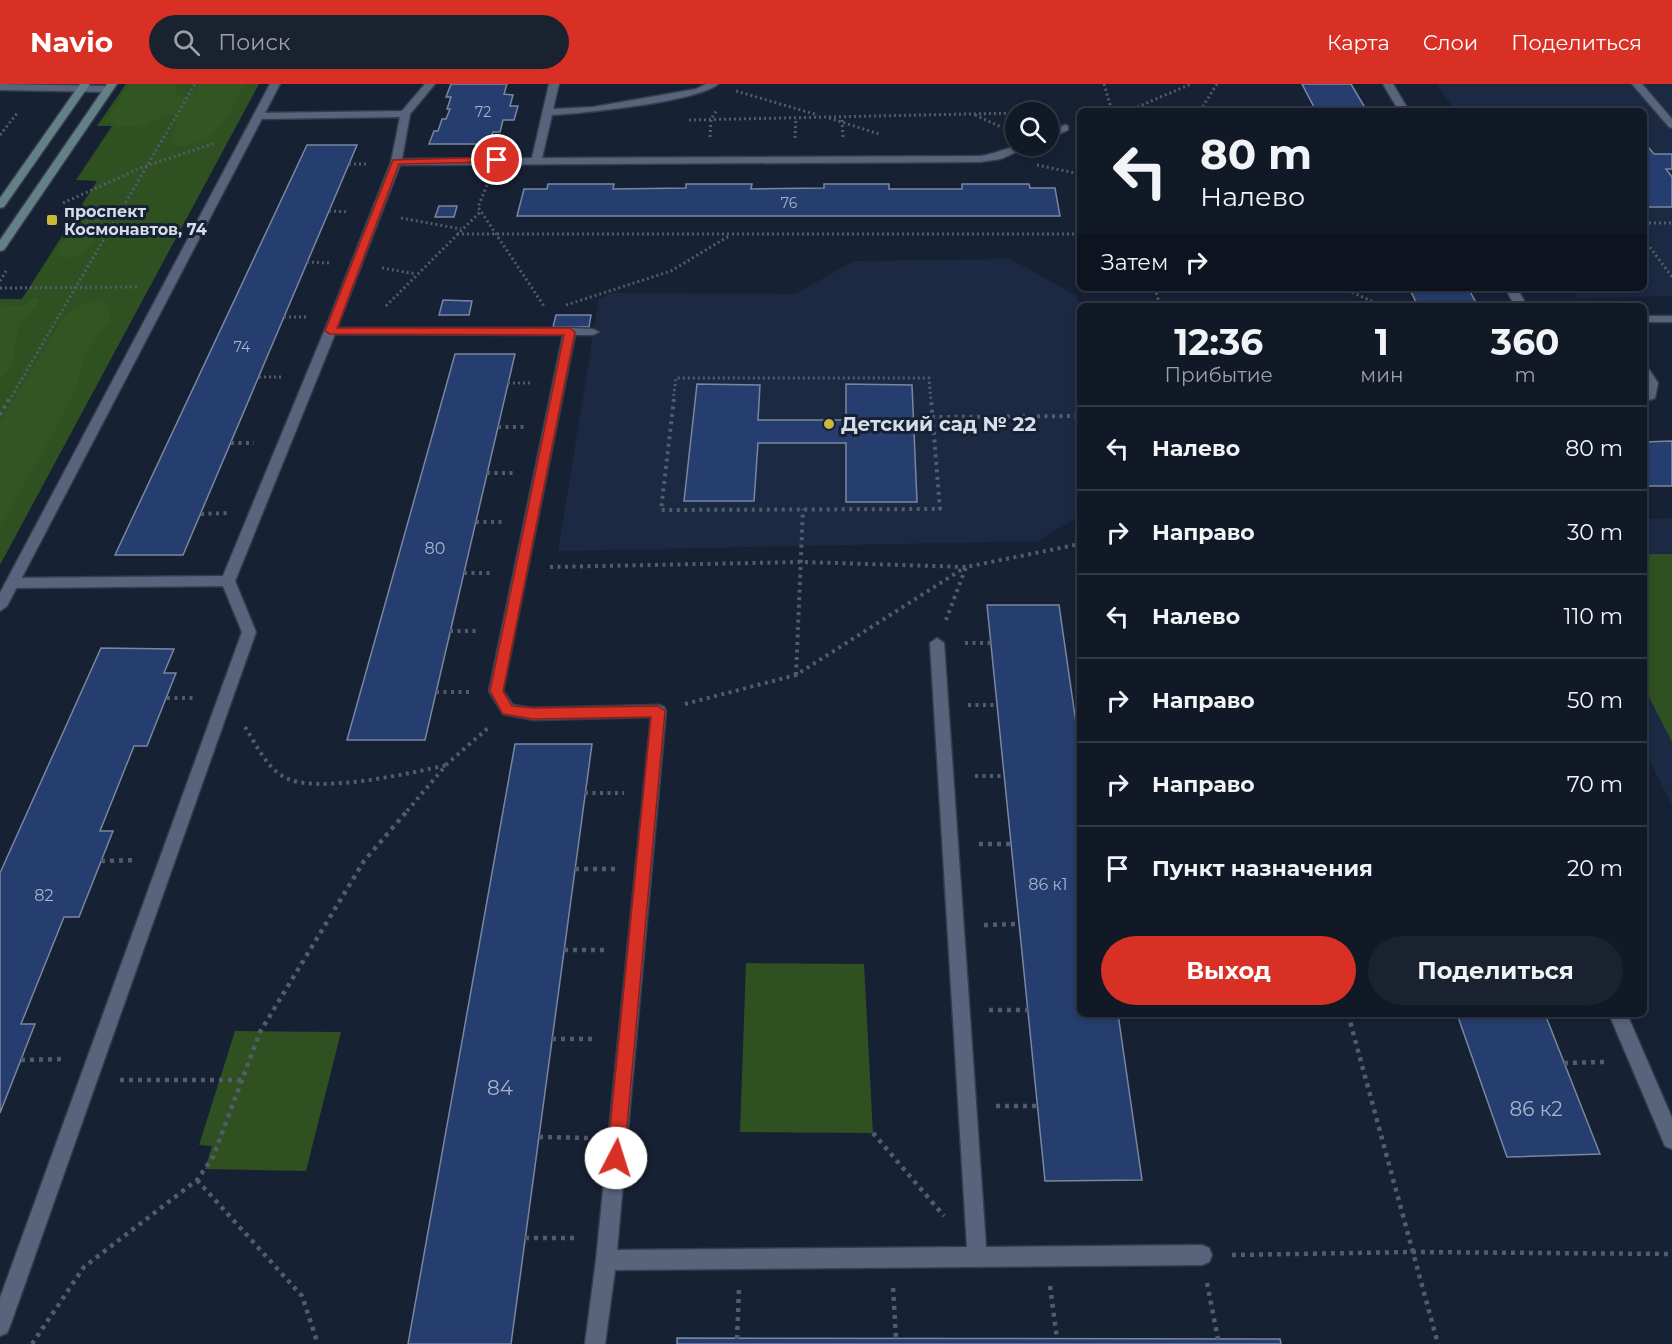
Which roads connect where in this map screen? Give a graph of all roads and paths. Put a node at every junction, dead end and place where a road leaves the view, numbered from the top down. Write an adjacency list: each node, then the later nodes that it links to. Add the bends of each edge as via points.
1 (195, 84): 38 (path)
2 (275, 84): 23 (street)
3 (430, 84): 21 (street)
4 (554, 84): 19 (street)
5 (713, 84): 14 (path); 19 (street, via 699,91 593,110)
6 (1104, 84): 15 (path)
7 (1191, 84): 16 (path)
8 (1217, 84): 17 (path)
9 (1388, 84): 18 (street)
10 (1637, 84): 27 (street)
11 (84, 86): 12 (street); 13 (street); 39 (street)
12 (110, 86): 51 (street)
13 (0, 87)
14 (731, 89): 24 (path); 25 (path)
15 (1111, 108)
16 (1135, 108)
17 (1202, 108)
18 (1402, 108)
19 (548, 112): 34 (street)
20 (1005, 113): 22 (path)
21 (405, 114): 23 (street); 37 (street)
22 (972, 114): 24 (path); 29 (path)
23 (258, 116): 31 (street)
24 (824, 117): 25 (path); 32 (path)
25 (711, 119): 26 (path); 36 (path)
26 (680, 120)
27 (1672, 125)
28 (1065, 128): 30 (street)
29 (1005, 129)
30 (1059, 131)
31 (249, 134): 38 (path); 79 (street)
32 (885, 135)
33 (1005, 154): 36 (street, via 980,159)
34 (537, 159): 35 (street); 36 (street)
35 (497, 160): 37 (street); 41 (path, via 478,207)
36 (709, 161)
37 (396, 162): 42 (street)
38 (143, 167): 40 (path); 55 (path)
39 (0, 205)
40 (56, 207)
41 (480, 211): 45 (path); 48 (path)
42 (376, 214): 45 (path); 52 (street)
43 (1647, 223): 44 (path)
44 (1672, 223)
45 (462, 230): 46 (path)
46 (457, 234): 48 (path); 53 (path)
47 (1077, 234): 49 (path)
48 (497, 236): 49 (path); 61 (path)
49 (729, 236): 60 (path, via 671,271)
50 (1647, 242): 54 (path)
51 (0, 248)
52 (357, 264): 53 (path); 64 (street)
53 (417, 274): 65 (path)
54 (1672, 277)
55 (76, 286): 56 (path); 57 (path); 70 (path)
56 (141, 287)
57 (0, 288)
58 (1350, 291): 59 (path)
59 (1376, 303)
60 (559, 308)
61 (548, 311)
62 (1647, 319): 63 (street)
63 (1672, 319)
64 (330, 331): 65 (street); 78 (street)
65 (361, 331): 66 (street)
66 (570, 332): 67 (street); 77 (street)
67 (593, 332)
68 (1647, 376): 69 (street, via 1652,383 1651,395)
69 (1647, 397)
70 (0, 415)
71 (1077, 416): 72 (path)
72 (932, 417): 73 (path, via 939,509); 73 (path, via 929,378 676,378 661,510)
73 (803, 509): 75 (path)
74 (1077, 545): 76 (path)
75 (802, 562): 76 (path); 77 (path); 82 (path)
76 (966, 567): 81 (path); 82 (path)
77 (521, 568): 83 (street)
78 (228, 581): 79 (street); 85 (street, via 249,632)
79 (12, 584): 80 (street)
80 (0, 606)
81 (937, 643): 95 (street)
82 (796, 675): 87 (path)
83 (496, 691): 84 (path); 86 (street)
84 (436, 692)
85 (225, 698): 88 (path, via 275,772 288,780 308,783 398,776); 101 (street)
86 (508, 710): 87 (street, via 533,714); 88 (path)
87 (658, 711): 90 (street)
88 (447, 764): 106 (path, via 364,861 260,1032)
89 (585, 793): 90 (path)
90 (651, 793): 91 (street)
91 (644, 868): 92 (path); 94 (street)
92 (575, 869)
93 (564, 950): 94 (path)
94 (636, 950): 100 (street)
95 (961, 1010): 96 (path); 108 (street)
96 (1028, 1010)
97 (1349, 1017): 116 (path)
98 (1619, 1017): 103 (street)
99 (552, 1039): 100 (path)
100 (627, 1039): 111 (street)
101 (94, 1059): 102 (path); 105 (street)
102 (21, 1060)
103 (1638, 1060): 104 (path); 112 (street)
104 (1564, 1064)
105 (87, 1080): 106 (path); 124 (street)
106 (242, 1080): 113 (path, via 213,1157)
107 (1037, 1106): 108 (path)
108 (967, 1107): 119 (street)
109 (873, 1133): 119 (path)
110 (539, 1137): 111 (path)
111 (618, 1138): 115 (street)
112 (1672, 1140)
113 (197, 1180): 129 (path, via 84,1267); 130 (path, via 302,1296)
114 (525, 1238): 115 (path)
115 (608, 1238): 123 (street)
116 (1412, 1252): 117 (path); 118 (path); 132 (path)
117 (1672, 1254)
118 (1202, 1255): 120 (street); 128 (path)
119 (977, 1256): 120 (street); 121 (street)
120 (1046, 1256): 127 (path)
121 (891, 1257): 122 (street); 125 (path)
122 (739, 1258): 123 (street); 126 (path)
123 (606, 1260): 131 (street)
124 (0, 1326)
125 (896, 1338)
126 (737, 1339)
127 (1057, 1339)
128 (1218, 1339)
129 (32, 1344)
130 (318, 1344)
131 (595, 1344)
132 (1438, 1344)

